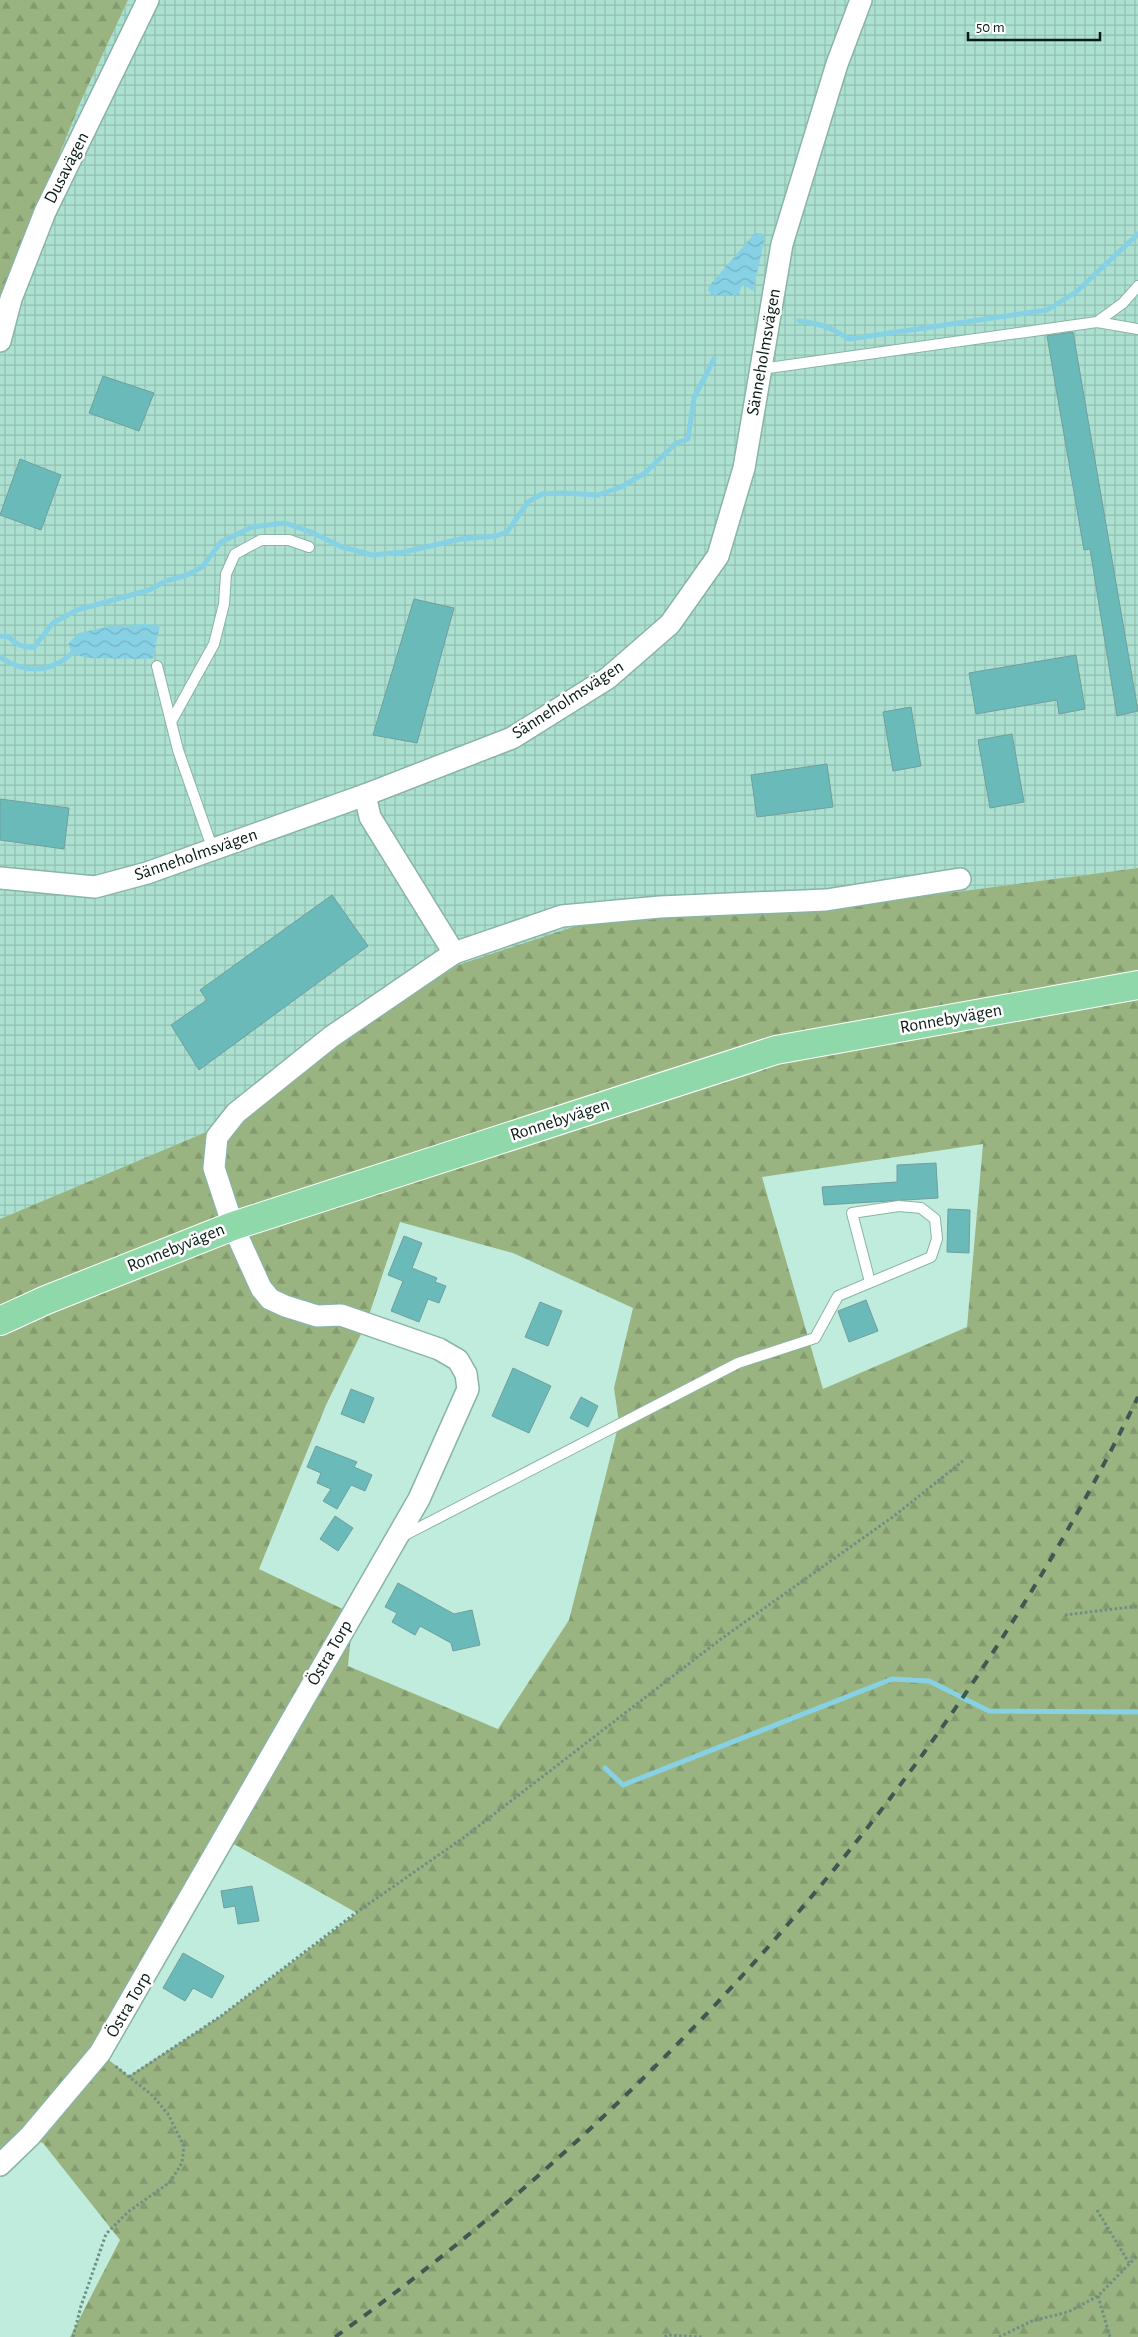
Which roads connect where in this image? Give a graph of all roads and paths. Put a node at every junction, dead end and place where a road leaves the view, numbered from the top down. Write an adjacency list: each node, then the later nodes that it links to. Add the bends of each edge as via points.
1 (148, 0): 6 (street, Dusavägen, via 45,212 11,300)
2 (861, 0): 7 (street, Sänneholmsvägen, via 837,64 782,244)
3 (1138, 286): 4 (lane, via 1123,303)
4 (1097, 322): 5 (lane); 7 (lane)
5 (1138, 329)
6 (0, 341)
7 (762, 368): 11 (street, Sänneholmsvägen, via 744,468 718,556 670,624 608,678 512,738)
8 (309, 547): 10 (lane, via 289,540 260,540 235,554 226,574 224,604 214,644)
9 (157, 666): 10 (lane)
10 (172, 720): 12 (lane, via 178,750)
11 (365, 795): 12 (street, Sänneholmsvägen); 15 (street, via 370,818)
12 (213, 850): 13 (street, Sänneholmsvägen, via 95,887)
13 (0, 878)
14 (960, 879): 15 (street, Östra Torp, via 826,900 660,907 562,916)
15 (454, 953): 17 (street, Östra Torp, via 331,1037 236,1114 217,1137 214,1168)
16 (1138, 985): 17 (main road, Ronnebyvägen, via 776,1050)
17 (233, 1226): 19 (main road, Ronnebyvägen); 21 (street, Östra Torp, via 261,1288 270,1299 317,1316 341,1315 439,1350 458,1360 466,1374 468,1389 419,1498)
18 (870, 1282): 18 (lane, via 930,1257 936,1239 935,1219 921,1208 899,1206 852,1213); 21 (lane, via 838,1296 815,1338 738,1363)
19 (0, 1321)
20 (963, 1461): 25 (path, via 894,1516 721,1639 463,1838 357,1912 221,2016)
21 (394, 1541): 24 (street, Östra Torp)
22 (1138, 1606): 23 (path)
23 (1065, 1615)
24 (100, 2053): 25 (path); 26 (street, Östra Torp, via 30,2136)
25 (129, 2076): 31 (path, via 168,2114 184,2146 182,2163 170,2182 128,2212 106,2234)
26 (0, 2165)
27 (1097, 2210): 29 (path)
28 (1138, 2255): 29 (path)
29 (1129, 2263): 30 (path)
30 (1098, 2296): 34 (path, via 1068,2312 1032,2321); 35 (path)
31 (73, 2337)
32 (665, 2337): 33 (path)
33 (702, 2337)
34 (999, 2337)
35 (1110, 2337)

